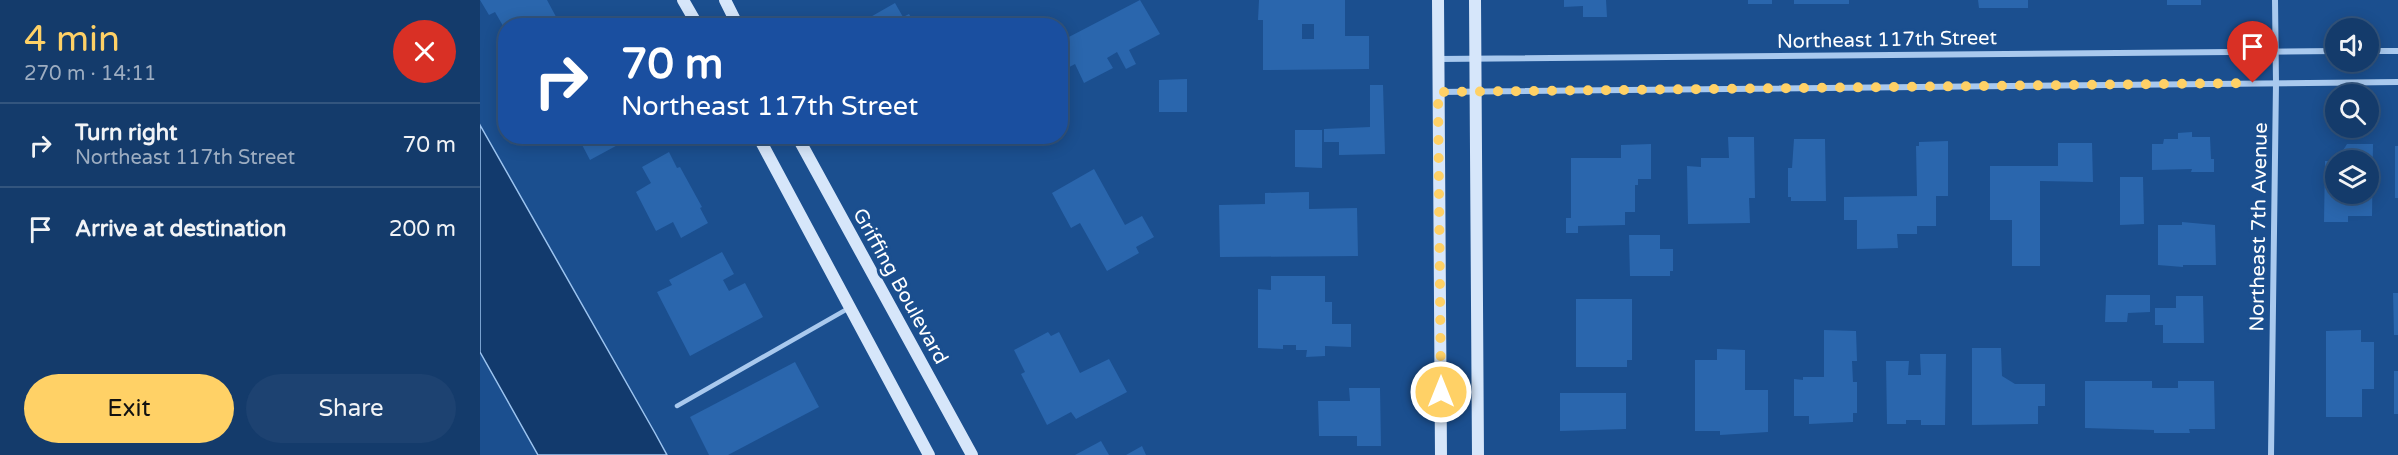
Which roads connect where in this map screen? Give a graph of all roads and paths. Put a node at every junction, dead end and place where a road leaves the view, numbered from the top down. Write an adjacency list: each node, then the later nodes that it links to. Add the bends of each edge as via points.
1 (683, 0): 6 (main road)
2 (725, 0): 7 (main road)
3 (1438, 0): 12 (main road)
4 (1475, 0): 13 (main road)
5 (2275, 0): 8 (street, Northeast 7th Avenue)
6 (693, 18)
7 (734, 18)
8 (2276, 51): 9 (street, Northeast 117th Street); 13 (street, Northeast 117th Street); 15 (street, Northeast 7th Avenue)
9 (2325, 51)
10 (2379, 51): 11 (street)
11 (2398, 51)
12 (1438, 59): 13 (street, Northeast 117th Street); 17 (main road)
13 (1475, 60): 16 (main road)
14 (2398, 82): 15 (street)
15 (2276, 83): 16 (street); 26 (street, Northeast 7th Avenue)
16 (1475, 91): 17 (street); 25 (main road)
17 (1438, 92): 24 (main road)
18 (762, 144): 20 (main road)
19 (801, 144): 23 (main road, Griffing Boulevard)
20 (849, 308): 21 (lane); 22 (main road)
21 (677, 406)
22 (929, 455)
23 (972, 455)
24 (1441, 455)
25 (1478, 455)
26 (2271, 455)

